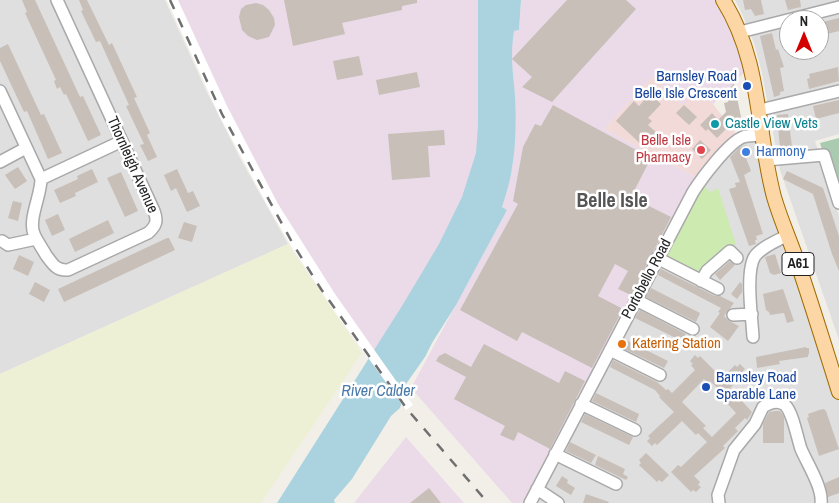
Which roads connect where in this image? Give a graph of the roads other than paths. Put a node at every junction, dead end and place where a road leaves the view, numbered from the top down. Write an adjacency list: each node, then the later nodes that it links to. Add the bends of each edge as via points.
1 (57, 0): 9 (street, Thornleigh Avenue)
2 (723, 0): 4 (main road, A61)
3 (839, 8): 4 (street)
4 (740, 32): 7 (main road, A61, via 751,64)
5 (0, 91): 10 (street)
6 (839, 91): 7 (street)
7 (760, 110): 8 (main road, A61)
8 (762, 135): 11 (main road, A61); 18 (street, Portobello Road, via 740,139 710,169 693,192)
9 (122, 141): 13 (street); 16 (street, Thornleigh Avenue, via 154,211 157,221 153,229 63,271 54,266)
10 (26, 148): 12 (street); 13 (street)
11 (766, 160): 14 (street, via 824,155); 15 (main road, A61, via 774,198)
12 (0, 162)
13 (41, 179): 16 (street, via 32,226)
14 (839, 203)
15 (788, 235): 23 (street, via 756,255 750,276); 29 (main road, A61)
16 (36, 239): 17 (street)
17 (6, 246)
18 (658, 258): 20 (street); 22 (street, Portobello Road)
19 (737, 258): 20 (street, via 730,251 707,271)
20 (701, 281): 21 (street)
21 (718, 289)
22 (636, 300): 25 (street); 27 (street, Portobello Road)
23 (752, 314): 24 (street); 26 (street)
24 (733, 315)
25 (692, 329)
26 (753, 337)
27 (610, 350): 28 (street); 30 (street, Portobello Road)
28 (660, 375)
29 (839, 392)
30 (581, 404): 31 (street); 32 (street, Portobello Road)
31 (635, 430)
32 (555, 454): 33 (street); 34 (street, Portobello Road)
33 (616, 484)
34 (537, 489): 35 (street, Portobello Road); 36 (street)
35 (530, 503)
36 (558, 503)
37 (719, 503): 38 (street, via 734,450 755,424 763,408 775,403 789,411)
38 (821, 503)

